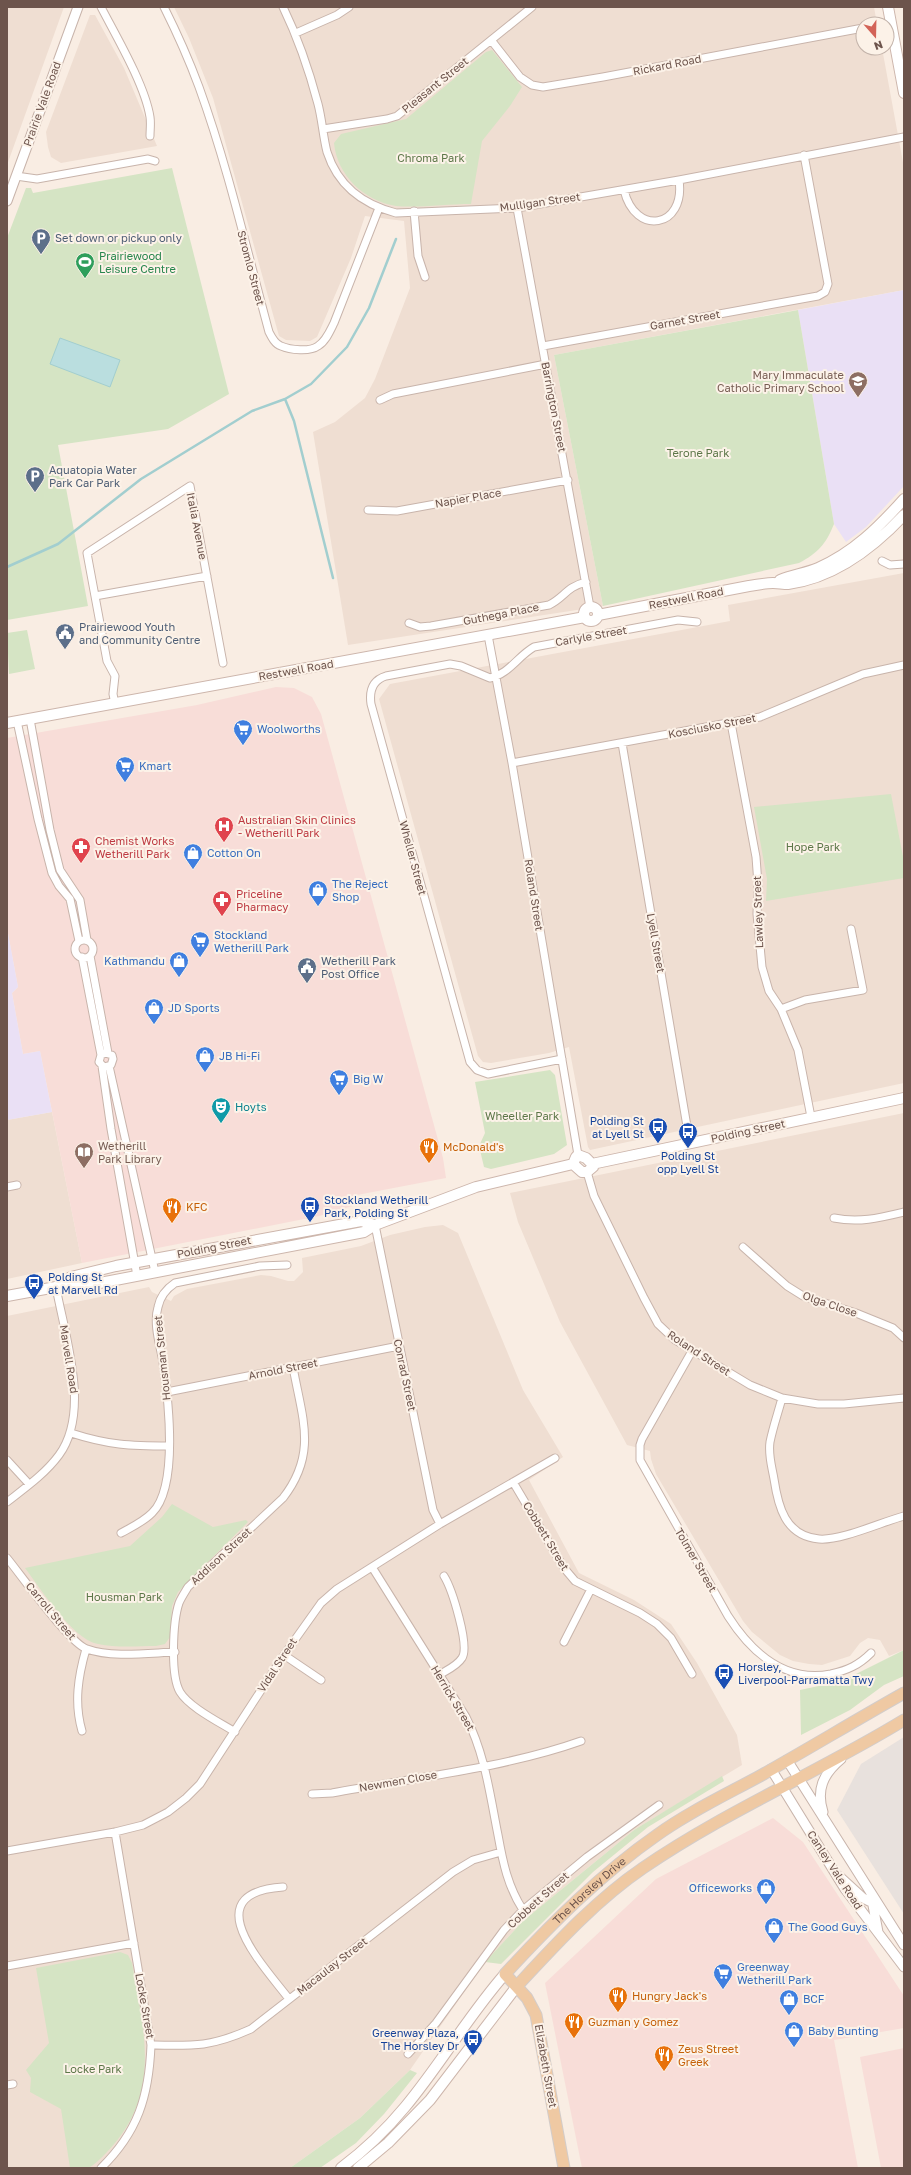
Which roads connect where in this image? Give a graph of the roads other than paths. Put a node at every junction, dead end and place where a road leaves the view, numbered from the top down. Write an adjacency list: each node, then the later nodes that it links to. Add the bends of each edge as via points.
1 (78, 7): 17 (street, Prairie Vale Road)
2 (101, 7): 13 (street, via 124,50 146,101 150,118)
3 (164, 7): 21 (street, Stromlo Street, via 186,52 213,127 269,332 274,341 281,346 310,350 326,338)
4 (283, 7): 8 (street, Mulligan Street)
5 (348, 7): 8 (street, via 337,15)
6 (532, 7): 9 (street, Pleasant Street)
7 (855, 30): 9 (street, Rickard Road, via 543,86 532,85 520,77)
8 (296, 33): 12 (street, Mulligan Street, via 317,99)
9 (491, 40): 12 (street, Pleasant Street, via 397,116)
10 (895, 54): 11 (main road)
11 (904, 93)
12 (322, 129): 21 (street, Mulligan Street, via 333,167 342,183 352,193)
13 (150, 136)
14 (904, 137): 15 (street, Mulligan Street)
15 (804, 155): 18 (street, Mulligan Street); 25 (street, Garnet Street, via 828,284 825,292 818,296)
16 (155, 161): 17 (street, via 148,159 37,179)
17 (16, 176): 20 (street, Prairie Vale Road)
18 (679, 180): 19 (street, Mulligan Street); 19 (street, via 681,193 677,207 670,216 658,221 648,222 638,217 627,202)
19 (624, 190): 22 (street, Mulligan Street)
20 (7, 201)
21 (379, 208): 23 (street, Mulligan Street, via 396,213)
22 (517, 208): 23 (street, Mulligan Street); 25 (street, Barrington Street)
23 (414, 211): 24 (street, via 418,256)
24 (425, 277)
25 (543, 346): 26 (street, Barrington Street)
26 (546, 364): 27 (street, via 393,394); 28 (street, Barrington Street)
27 (380, 400)
28 (568, 480): 30 (street, Napier Place, via 397,511); 35 (street, Barrington Street)
29 (904, 499): 36 (main road, Restwell Road, via 876,529 850,551 817,568)
30 (368, 510)
31 (904, 514): 36 (main road, Restwell Road, via 869,548 834,569 801,581)
32 (882, 561): 33 (street, via 890,565)
33 (904, 564)
34 (207, 576): 37 (street); 37 (street, Italia Avenue, via 190,486 87,553); 44 (street, Italia Avenue)
35 (586, 582): 38 (street, Barrington Street); 42 (street, Guthega Place, via 570,588 549,604 431,626 420,627)
36 (774, 583): 39 (main road, Restwell Road)
37 (95, 596): 47 (street, via 107,661 115,676)
38 (590, 607): 39 (main road, via 597,609); 40 (main road, via 585,610)
39 (598, 615): 40 (main road, via 592,620)
40 (585, 617): 43 (main road, Restwell Road)
41 (697, 622): 46 (street, Carlyle Street, via 678,620 534,647)
42 (409, 623)
43 (488, 635): 46 (street, Roland Street); 47 (main road, Restwell Road)
44 (223, 663)
45 (904, 665): 50 (street, Kosciusko Street, via 863,674 776,711)
46 (496, 677): 52 (street, Roland Street); 59 (street, Wheller Street, via 487,678 462,666 450,664 386,676 371,688 371,704 470,1062 478,1070 488,1074)
47 (115, 704): 48 (main road, Restwell Road)
48 (30, 719): 49 (main road, Restwell Road); 54 (street, via 50,830 60,870 80,900)
49 (12, 722): 54 (street, via 52,873 70,899)
50 (731, 723): 51 (street, Kosciusko Street); 57 (street, Lawley Street, via 756,857 758,936 762,967 769,991)
51 (622, 743): 52 (street, Kosciusko Street); 63 (street, Lyell Street)
52 (512, 763): 59 (street, Roland Street)
53 (851, 929): 57 (street, via 862,990 805,1000)
54 (83, 940): 55 (street, via 91,943 94,948); 56 (street, via 75,950 78,956)
55 (90, 956): 56 (street); 58 (street)
56 (82, 957): 58 (street)
57 (781, 1009): 62 (street, Lawley Street, via 798,1050)
58 (104, 1054): 60 (street, via 99,1060); 60 (street, via 113,1059)
59 (562, 1059): 66 (street, Roland Street)
60 (106, 1066): 64 (street); 65 (street)
61 (904, 1098): 62 (main road, Polding Street)
62 (811, 1117): 63 (main road, Polding Street)
63 (690, 1144): 67 (main road, Polding Street)
64 (128, 1157): 65 (street); 74 (street)
65 (116, 1160): 75 (street)
66 (576, 1160): 67 (main road, via 586,1158); 72 (main road, Polding Street, via 476,1187)
67 (590, 1168): 83 (street, Roland Street, via 594,1196 658,1324)
68 (17, 1185): 69 (street)
69 (7, 1187)
70 (904, 1212): 71 (street, via 865,1221)
71 (834, 1218)
72 (375, 1225): 74 (main road, Polding Street, via 361,1221); 77 (main road, Polding Street, via 364,1232); 82 (street, Conrad Street)
73 (743, 1247): 81 (street, Olga Close, via 787,1286 803,1296 893,1328)
74 (152, 1259): 75 (main road, Polding Street); 77 (street)
75 (134, 1262): 78 (street); 79 (main road, Polding Street, via 71,1278)
76 (287, 1265): 85 (street, Housman Street, via 260,1266 175,1283 168,1288 158,1307 156,1320)
77 (155, 1272): 78 (main road, Polding Street)
78 (137, 1276): 79 (main road, Polding Street, via 74,1288)
79 (56, 1287): 80 (main road, Polding Street); 88 (street, Marvell Road, via 75,1390)
80 (7, 1296)
81 (904, 1338)
82 (399, 1346): 84 (street, Arnold Street); 96 (street, Conrad Street, via 434,1510)
83 (692, 1351): 86 (street, Roland Street, via 750,1385); 105 (street, Tolmer Street, via 642,1439 640,1460 728,1616 757,1652 787,1671 804,1675 846,1671 860,1664)
84 (293, 1367): 85 (street, Arnold Street); 104 (street, Addison Street, via 305,1435 300,1471 283,1498 188,1587 179,1602)
85 (167, 1392): 89 (street, Housman Street)
86 (782, 1398): 87 (street, Roland Street, via 818,1404); 95 (street, via 770,1443 770,1455 778,1505 785,1520 796,1531 820,1539)
87 (904, 1398)
88 (71, 1434): 89 (street, via 109,1444); 93 (street, Marvell Road, via 59,1455)
89 (169, 1446): 97 (street, Housman Street, via 168,1475 163,1497 153,1513)
90 (555, 1458): 92 (street, Vidal Street)
91 (7, 1460): 93 (street)
92 (514, 1482): 96 (street, Vidal Street); 101 (street, Cobbett Street, via 564,1568 575,1581)
93 (29, 1484): 94 (street, Marvell Road)
94 (7, 1502)
95 (904, 1516)
96 (440, 1524): 99 (street, Vidal Street)
97 (121, 1533)
98 (7, 1558): 103 (street, Carroll Street, via 72,1638)
99 (372, 1567): 106 (street, Vidal Street, via 337,1589 321,1603); 108 (street, Herrick Street)
100 (444, 1576): 108 (street, via 455,1600 464,1646 463,1657)
101 (591, 1589): 102 (street); 107 (street, Cobbett Street, via 657,1624 671,1638)
102 (564, 1642)
103 (86, 1649): 104 (street, Carroll Street, via 110,1653); 112 (street, via 76,1697)
104 (175, 1652): 113 (street, Addison Street, via 176,1678 180,1692 189,1702)
105 (871, 1653)
106 (284, 1655): 109 (street); 113 (street, Vidal Street)
107 (692, 1674)
108 (440, 1675): 117 (street, Herrick Street, via 475,1734)
109 (321, 1680)
110 (904, 1693): 116 (main road, The Horsley Drive)
111 (904, 1720): 115 (main road, The Horsley Drive)
112 (82, 1731)
113 (235, 1732): 123 (street, Vidal Street, via 200,1784 186,1798 168,1812 143,1825)
114 (580, 1741): 117 (street, Newmen Close, via 561,1748)
115 (851, 1751): 119 (main road, The Horsley Drive); 124 (street, via 828,1772 820,1791 821,1806)
116 (787, 1760): 118 (main road, The Horsley Drive); 119 (street, Canley Vale Road)
117 (484, 1765): 121 (street, Newmen Close, via 332,1793); 126 (street, Herrick Street)
118 (772, 1769): 120 (street, Canley Vale Road); 136 (main road, The Horsley Drive, via 686,1815 628,1856 567,1911)
119 (798, 1778): 120 (main road, The Horsley Drive); 124 (street, Canley Vale Road)
120 (783, 1787): 127 (street, Canley Vale Road); 137 (main road, The Horsley Drive, via 704,1830 642,1868 579,1922)
121 (312, 1794)
122 (659, 1805): 130 (street, Cobbett Street, via 587,1857)
123 (115, 1832): 125 (street, Vidal Street); 132 (street, Locke Street)
124 (836, 1839): 129 (street, Canley Vale Road, via 872,1893)
125 (7, 1851)
126 (501, 1852): 130 (street, Herrick Street, via 508,1883); 138 (street, Macaulay Street, via 473,1860 453,1872)
127 (833, 1871): 129 (street, via 863,1898); 131 (street, Canley Vale Road)
128 (283, 1887): 138 (street, via 264,1889 251,1895 242,1904 239,1915 246,1943)
129 (875, 1904): 131 (street); 133 (street, Canley Vale Road)
130 (523, 1910): 140 (street, Cobbett Street, via 504,1930 436,2024)
131 (878, 1934): 135 (street, Canley Vale Road)
132 (134, 1943): 134 (street); 139 (street, Locke Street)
133 (904, 1945)
134 (7, 1966)
135 (904, 1967)
136 (506, 1974): 137 (main road, Elizabeth Street); 142 (main road, The Horsley Drive, via 470,2017 406,2106 365,2149)
137 (517, 1986): 143 (main road, The Horsley Drive, via 430,2100 388,2143); 144 (main road, Elizabeth Street, via 532,2006 538,2024)
138 (289, 1999): 139 (street, Macaulay Street, via 251,2029 227,2040 199,2046)
139 (151, 2045): 141 (street, Locke Street, via 150,2072 144,2102 122,2144)
140 (408, 2054)
141 (101, 2168)
142 (342, 2168)
143 (358, 2168)
144 (564, 2168)

